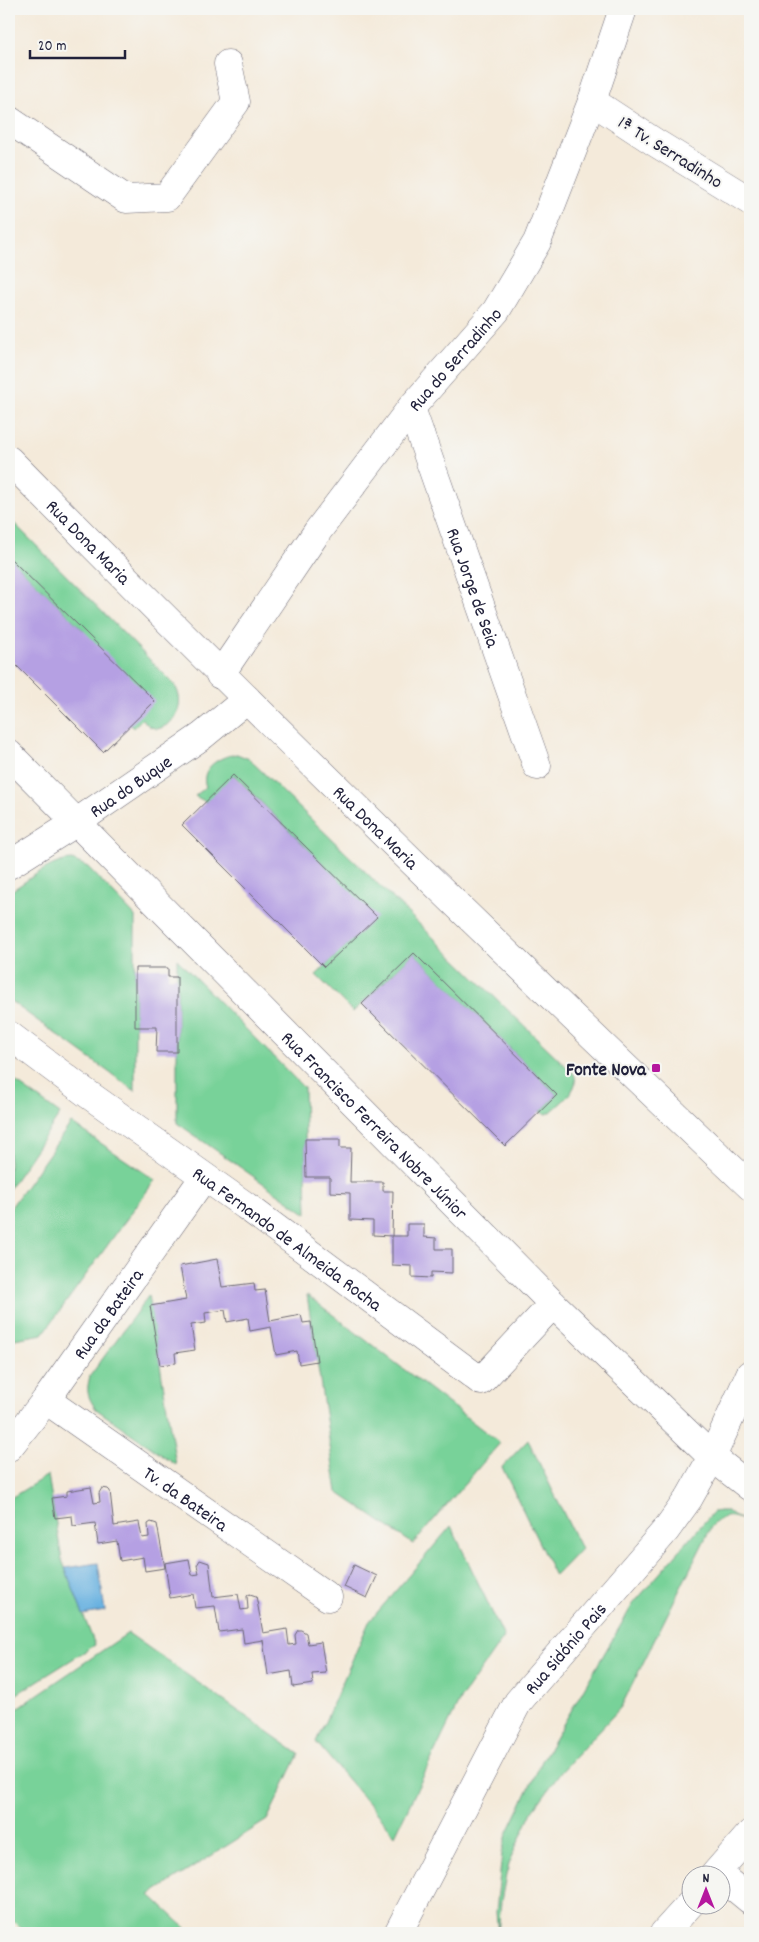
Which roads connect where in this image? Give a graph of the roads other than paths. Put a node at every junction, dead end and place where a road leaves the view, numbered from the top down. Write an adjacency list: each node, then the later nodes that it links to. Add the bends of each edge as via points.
1 (622, 9): 3 (street, Rua do Serradinho)
2 (228, 64): 4 (street, via 236,102 167,197 126,199)
3 (592, 101): 5 (street, 1ª Tv. Serradinho); 6 (street, Rua do Serradinho, via 537,242 496,311)
4 (9, 120)
5 (750, 200)
6 (411, 408): 8 (street, Rua do Serradinho, via 318,532); 11 (street, Rua Jorge de Seia)
7 (9, 460): 8 (street, Rua Dona Maria)
8 (220, 674): 9 (street, Rua Dona Maria)
9 (247, 699): 12 (street, Rua do Buque, via 202,736); 16 (street, Rua Dona Maria)
10 (9, 754): 12 (street, Rua Francisco Ferreira Nobre Júnior)
11 (537, 766)
12 (77, 822): 13 (street, Rua do Buque); 17 (street, Rua Francisco Ferreira Nobre Júnior)
13 (9, 865)
14 (9, 1035): 15 (street, Rua Fernando de Almeida Rocha)
15 (204, 1176): 17 (street, Rua Fernando de Almeida Rocha, via 481,1381); 19 (street, Rua da Bateira)
16 (750, 1186)
17 (553, 1304): 21 (street, Rua Francisco Ferreira Nobre Júnior)
18 (750, 1374): 21 (street, Rua Sidónio Pais)
19 (46, 1400): 20 (street, Rua da Bateira); 23 (street, Tv. da Bateira)
20 (9, 1447)
21 (712, 1457): 22 (street, Rua Francisco Ferreira Nobre Júnior); 29 (street, Rua Sidónio Pais, via 666,1530 518,1702)
22 (750, 1487)
23 (328, 1597)
24 (750, 1834): 25 (street)
25 (727, 1864)
26 (732, 1886): 27 (street)
27 (750, 1900)
28 (682, 1913): 30 (street)
29 (398, 1933)
30 (664, 1933)

